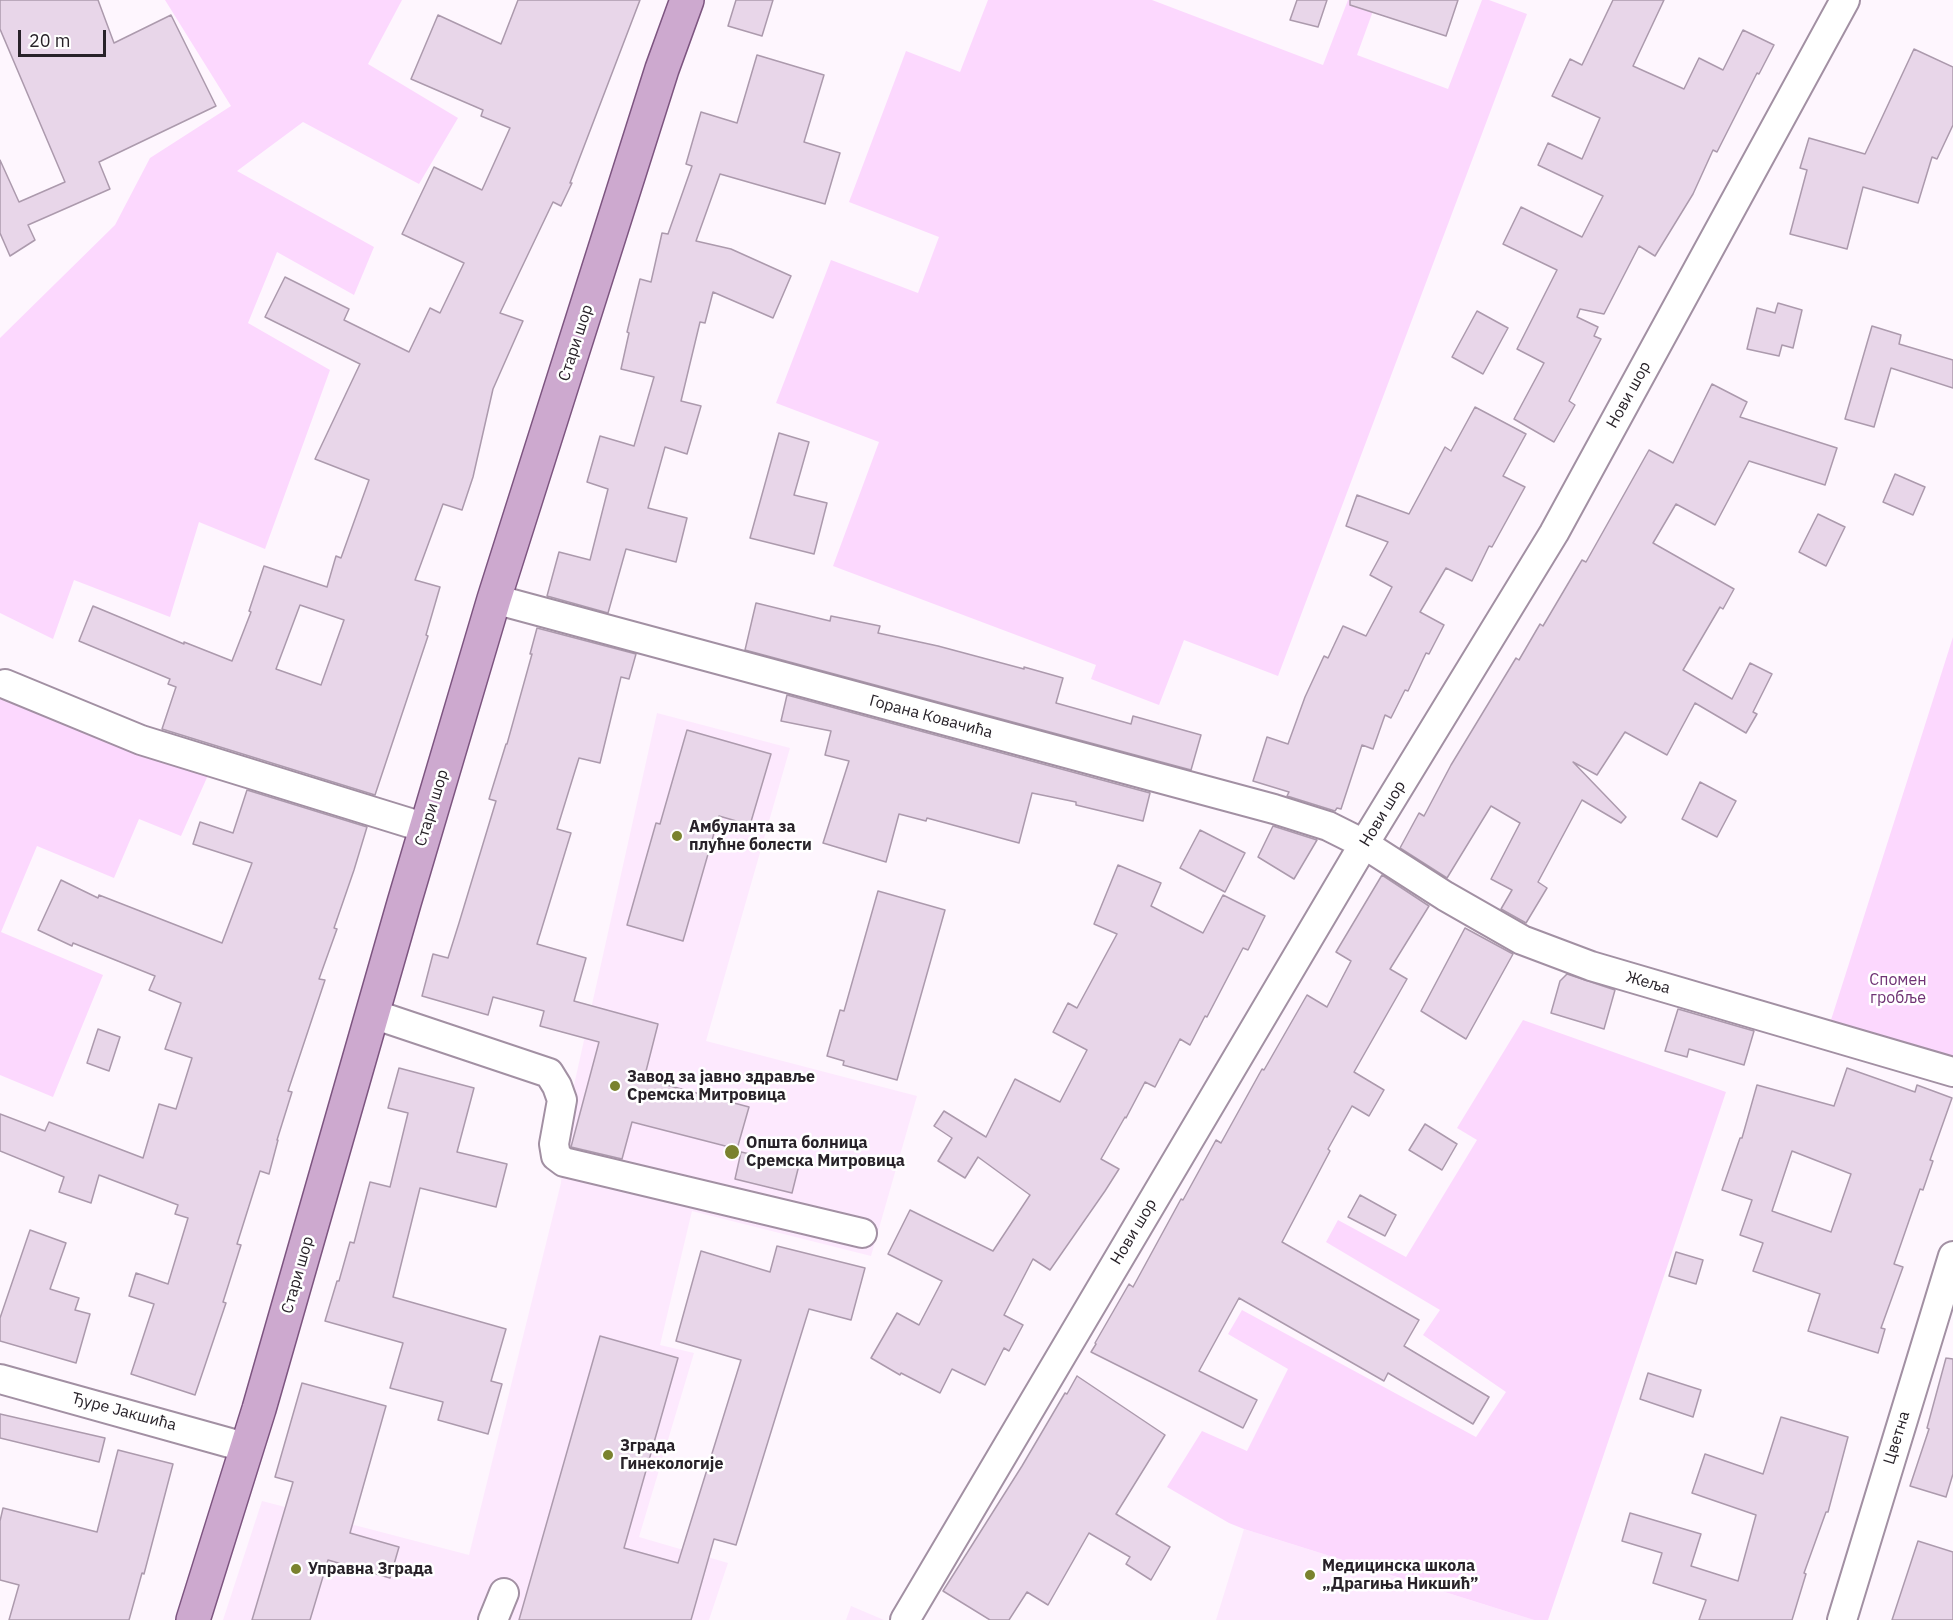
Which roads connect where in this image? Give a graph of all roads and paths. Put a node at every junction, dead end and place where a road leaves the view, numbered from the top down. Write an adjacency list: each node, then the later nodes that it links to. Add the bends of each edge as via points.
1 (687, 0): 3 (main road, Стари шор)
2 (1845, 0): 6 (street, Нови шор, via 1554,533)
3 (494, 599): 5 (main road, Стари шор); 6 (street, Горана Ковачића, via 1274,809 1328,826)
4 (5, 684): 5 (street, via 141,740)
5 (426, 828): 7 (main road, Стари шор)
6 (1364, 844): 8 (street, Жеља, via 1522,940 1591,966); 16 (street, Нови шор)
7 (373, 1014): 9 (street, via 549,1073 562,1100 554,1144 556,1156 564,1162); 12 (main road, Стари шор)
8 (1953, 1072)
9 (862, 1233)
10 (1953, 1256): 17 (street, Цветна)
11 (0, 1379): 12 (street, Ђуре Јакшића)
12 (248, 1448): 14 (main road, Стари шор)
13 (504, 1593): 15 (street)
14 (193, 1620)
15 (493, 1620)
16 (905, 1620)
17 (1842, 1620)

